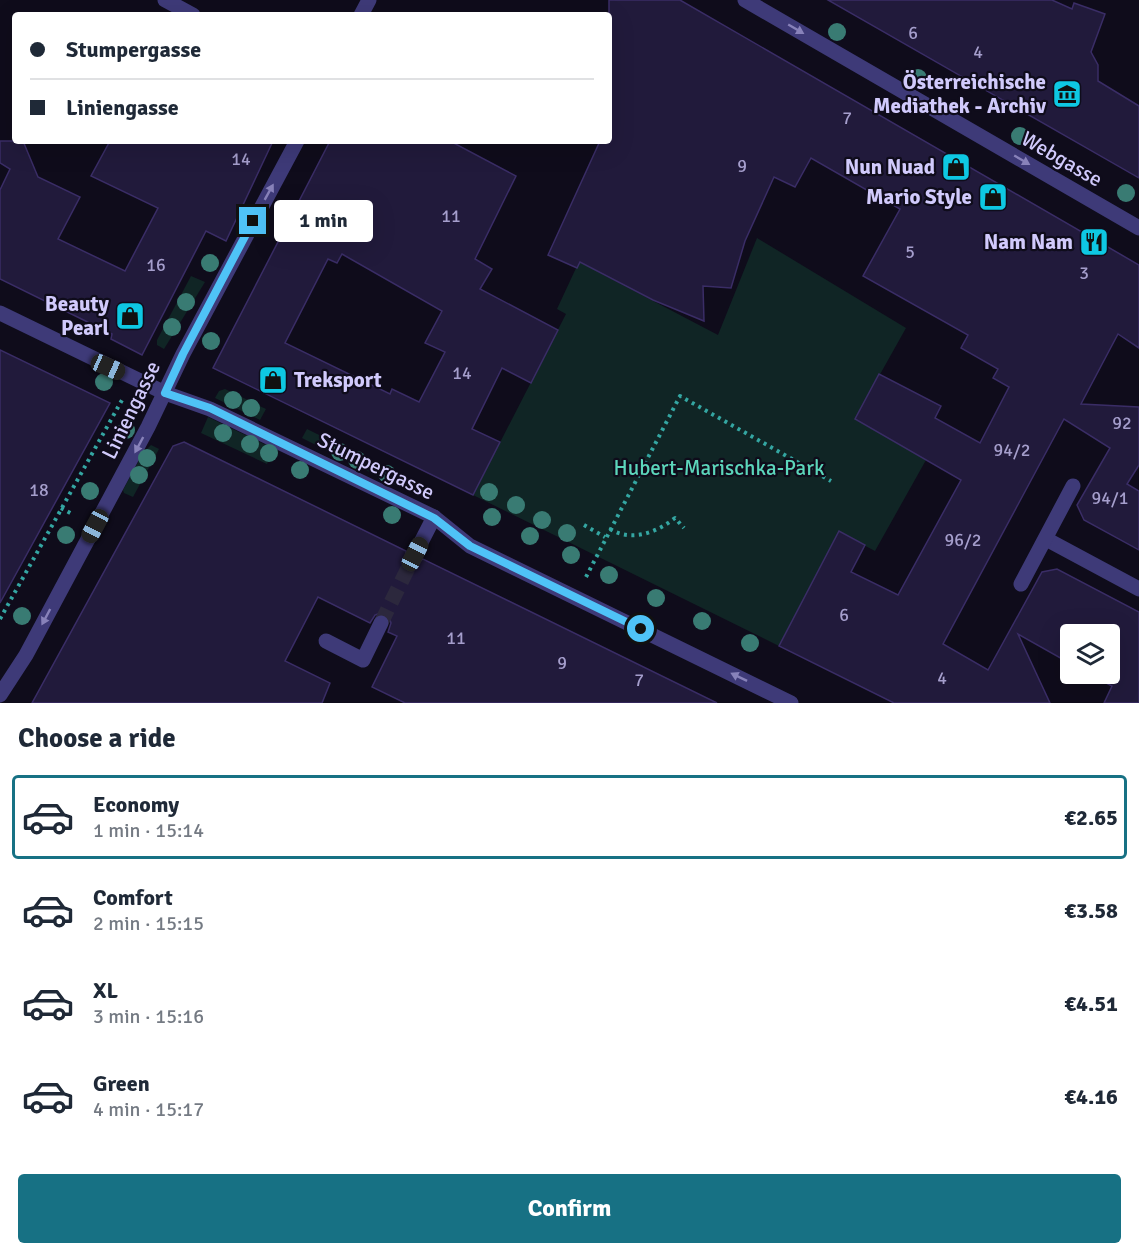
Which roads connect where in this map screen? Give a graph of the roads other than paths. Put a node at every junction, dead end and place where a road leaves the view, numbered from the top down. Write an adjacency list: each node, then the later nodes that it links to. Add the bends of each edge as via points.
1 (165, 0): 3 (street)
2 (745, 0): 5 (street, Webgasse, one-way to 5)
3 (187, 12)
4 (295, 144): 7 (street, Liniengasse, one-way to 4)
5 (1139, 228)
6 (0, 313): 7 (street, Stumpergasse)
7 (165, 393): 9 (street, Stumpergasse, via 210,408); 16 (street, Liniengasse, one-way to 16, via 31,645)
8 (1073, 486): 10 (street)
9 (434, 518): 11 (street); 17 (street, Stumpergasse, one-way to 9, via 470,546)
10 (1046, 539): 12 (street); 13 (street)
11 (415, 554)
12 (1021, 584)
13 (1139, 589)
14 (381, 623): 15 (street, via 363,660)
15 (326, 641)
16 (0, 695)
17 (791, 703)

